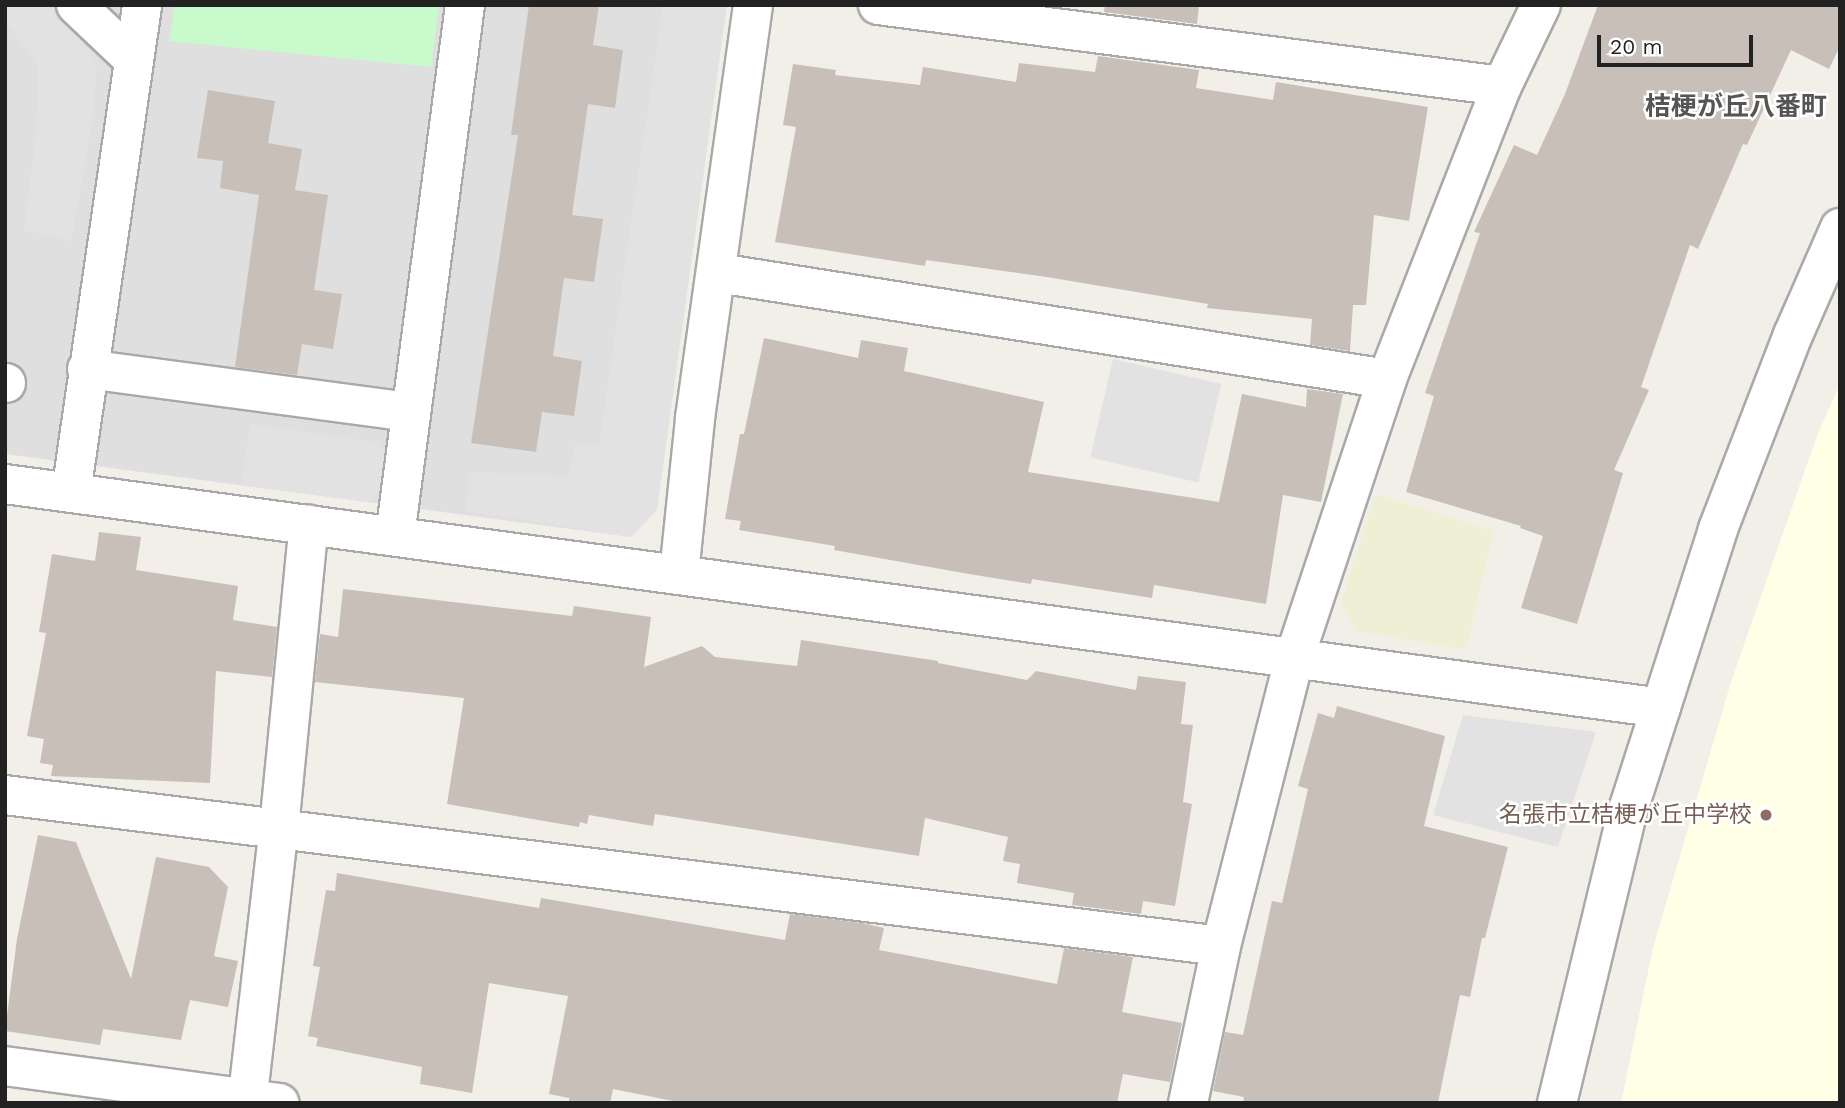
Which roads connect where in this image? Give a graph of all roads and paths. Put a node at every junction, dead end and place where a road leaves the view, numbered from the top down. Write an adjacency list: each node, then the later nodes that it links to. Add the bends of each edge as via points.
1 (76, 5): 7 (street)
2 (142, 5): 7 (street)
3 (465, 5): 13 (street)
4 (753, 5): 10 (street)
5 (878, 5): 8 (street)
6 (1541, 5): 8 (street)
7 (133, 59): 11 (street)
8 (1502, 86): 12 (street)
9 (1840, 228): 20 (street, via 1718,529)
10 (718, 274): 12 (street); 18 (street, via 695,418)
11 (87, 369): 13 (street); 15 (street)
12 (1387, 379): 19 (street)
13 (411, 412): 17 (street)
14 (5, 484): 15 (street)
15 (71, 493): 16 (street)
16 (309, 524): 17 (street); 22 (street)
17 (395, 536): 18 (street)
18 (679, 574): 19 (street)
19 (1294, 659): 20 (street); 23 (street)
20 (1661, 708): 27 (street, via 1628,810)
21 (5, 795): 22 (street)
22 (279, 828): 23 (street); 25 (street)
23 (1221, 946): 26 (street)
24 (5, 1066): 25 (street)
25 (258, 1101)
26 (1188, 1103)
27 (1556, 1103)

